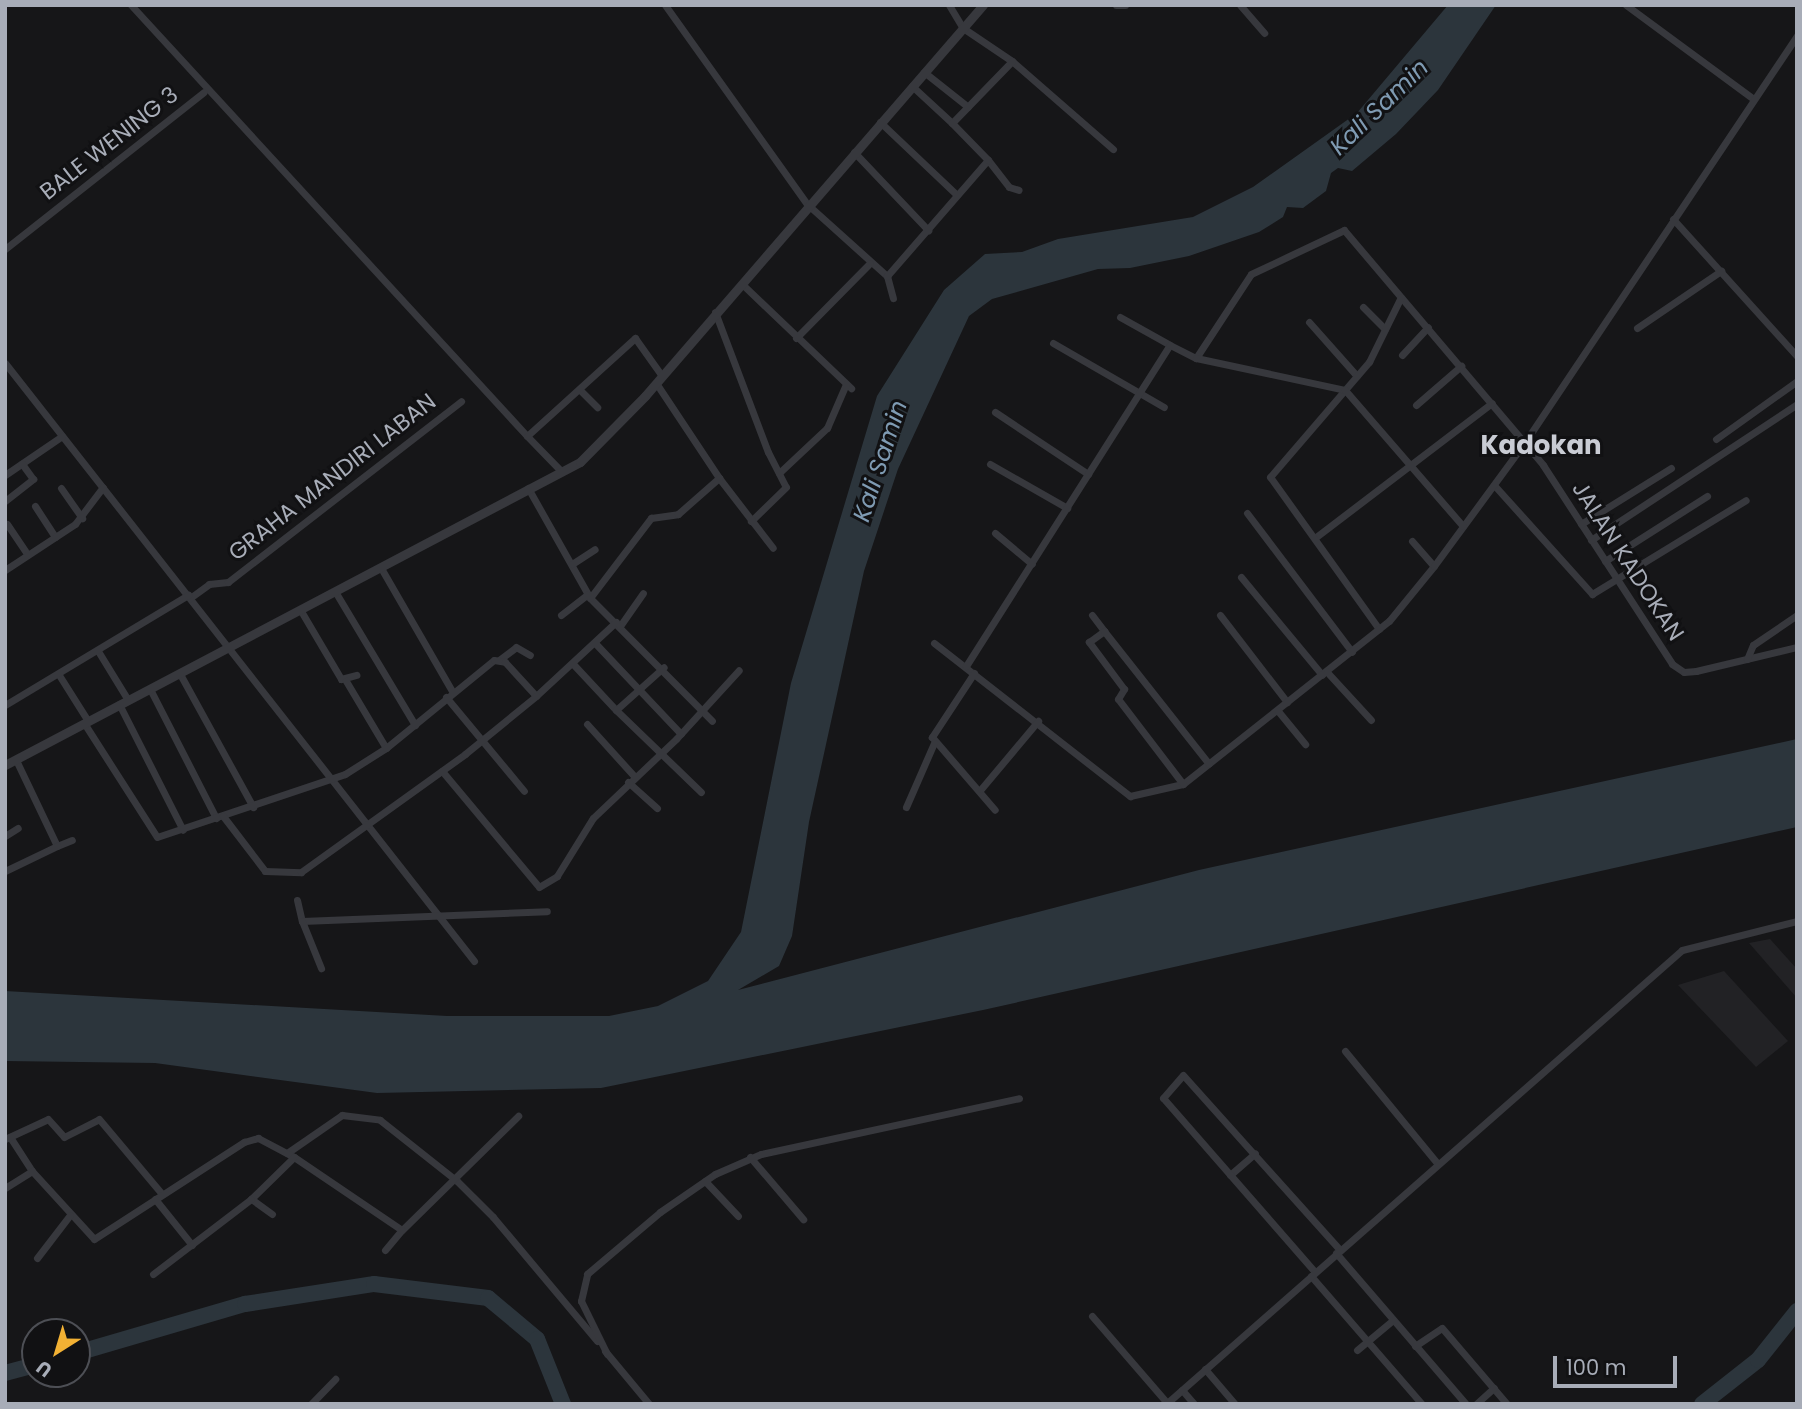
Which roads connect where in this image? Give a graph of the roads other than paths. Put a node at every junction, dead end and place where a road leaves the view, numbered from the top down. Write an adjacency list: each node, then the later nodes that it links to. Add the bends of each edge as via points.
1 (131, 5): 64 (street)
2 (665, 5): 25 (street)
3 (949, 5): 9 (street)
4 (983, 5): 9 (street)
5 (1116, 5): 6 (street)
6 (1125, 5)
7 (1240, 5): 10 (street)
8 (1626, 5): 16 (street)
9 (963, 28): 12 (street); 13 (street)
10 (1264, 33)
11 (1796, 36): 16 (street)
12 (1012, 61): 17 (street); 20 (street)
13 (924, 72): 14 (street); 17 (street)
14 (912, 86): 18 (street); 19 (street)
15 (204, 92): 28 (street, BALE WENING 3)
16 (1752, 98): 26 (street)
17 (968, 107): 19 (street)
18 (880, 122): 21 (street); 24 (street)
19 (952, 123): 22 (street)
20 (1113, 149)
21 (854, 152): 25 (street); 27 (street)
22 (988, 160): 23 (street, via 1009,187); 24 (street)
23 (1018, 190)
24 (957, 195): 27 (street)
25 (807, 204): 29 (street); 32 (street)
26 (1673, 219): 30 (street); 66 (street)
27 (928, 230): 31 (street)
28 (5, 249)
29 (870, 263): 31 (street); 42 (street)
30 (1721, 271): 40 (street); 46 (street)
31 (887, 276): 34 (street)
32 (742, 284): 36 (street); 42 (street)
33 (1401, 297): 39 (street, JALAN KADOKAN); 41 (street); 47 (street, JALAN KADOKAN, via 1345,230 1251,274)
34 (892, 298)
35 (1363, 307): 41 (street)
36 (715, 312): 51 (street); 72 (street)
37 (1120, 317): 44 (street)
38 (1309, 322): 50 (street)
39 (1427, 327): 45 (street); 49 (street, JALAN KADOKAN)
40 (1637, 328)
41 (1385, 329): 50 (street)
42 (796, 338): 72 (street, via 848,386 824,432)
43 (1053, 343): 55 (street)
44 (1170, 345): 47 (street); 55 (street)
45 (1402, 355)
46 (1797, 356)
47 (1196, 358): 53 (street)
48 (6, 365): 63 (street)
49 (1461, 366): 57 (street, JALAN KADOKAN); 59 (street)
50 (1357, 376): 53 (street)
51 (659, 380): 54 (street, via 636,337); 71 (street, via 590,454); 75 (street)
52 (1797, 381): 65 (street)
53 (1345, 390): 69 (street); 95 (street, via 1270,477)
54 (581, 391): 60 (street); 64 (street)
55 (1137, 394): 61 (street); 73 (street)
56 (461, 401): 111 (street, GRAHA MANDIRI LABAN, via 228,582 209,584)
57 (1492, 403): 66 (street, JALAN KADOKAN); 69 (street)
58 (1797, 404): 96 (street)
59 (1416, 405)
60 (597, 407)
61 (1164, 407)
62 (995, 412): 73 (street)
63 (62, 436): 67 (street); 77 (street)
64 (527, 436): 71 (street)
65 (1716, 439)
66 (1525, 442): 76 (street); 91 (street, JALAN KADOKAN)
67 (22, 464): 74 (street); 84 (street, via 33,480)
68 (990, 464): 86 (street)
69 (1411, 465): 92 (street); 95 (street)
70 (1671, 468): 91 (street)
71 (562, 472): 79 (street)
72 (779, 473): 80 (street)
73 (1088, 474): 86 (street)
74 (5, 475)
75 (719, 478): 89 (street); 112 (street, via 678,514 651,518)
76 (1494, 485): 92 (street); 108 (street, via 1589,592)
77 (103, 487): 88 (street); 111 (street)
78 (61, 488): 88 (street)
79 (528, 488): 103 (street); 105 (street)
80 (786, 488): 81 (street); 89 (street)
81 (794, 494)
82 (1707, 496): 101 (street)
83 (1746, 500): 108 (street)
84 (5, 501)
85 (35, 506): 94 (street)
86 (1067, 508): 102 (street)
87 (1247, 513): 126 (street)
88 (82, 518): 94 (street)
89 (751, 521): 98 (street)
90 (8, 524): 100 (street)
91 (1581, 524): 96 (street, JALAN KADOKAN)
92 (1464, 526): 104 (street)
93 (995, 533): 102 (street)
94 (55, 537): 100 (street)
95 (1316, 537): 119 (street)
96 (1591, 540): 101 (street, JALAN KADOKAN)
97 (1412, 541): 104 (street)
98 (773, 548)
99 (595, 549): 103 (street)
100 (28, 555): 106 (street)
101 (1605, 561): 108 (street, JALAN KADOKAN)
102 (1032, 564): 131 (street)
103 (572, 565): 112 (street)
104 (1434, 566): 119 (street)
105 (381, 568): 109 (street); 142 (street)
106 (5, 570)
107 (1241, 578): 135 (street)
108 (1616, 580): 128 (street, JALAN KADOKAN, via 1678,669 1696,671)
109 (336, 593): 113 (street); 155 (street)
110 (643, 593): 118 (street)
111 (189, 596): 124 (street); 125 (street, GRAHA MANDIRI LABAN)
112 (589, 596): 114 (street); 118 (street)
113 (301, 611): 124 (street); 139 (street)
114 (561, 615)
115 (1092, 615): 120 (street)
116 (1220, 615): 145 (street)
117 (1797, 615): 128 (street, via 1753,645)
118 (618, 624): 121 (street); 132 (street)
119 (1379, 629): 126 (street)
120 (1104, 631): 163 (street); 168 (street, via 1089,642 1124,689 1118,699)
121 (595, 643): 130 (street); 141 (street)
122 (934, 643): 131 (street)
123 (1797, 647): 128 (street, JALAN KADOKAN)
124 (228, 648): 137 (street); 166 (street)
125 (98, 651): 136 (street, GRAHA MANDIRI LABAN); 144 (street)
126 (1352, 652): 135 (street)
127 (530, 655): 129 (street, via 516,646)
128 (1747, 659)
129 (499, 660): 142 (street); 143 (street)
130 (574, 665): 143 (street); 147 (street)
131 (966, 666): 134 (street)
132 (663, 667): 141 (street); 149 (street)
133 (739, 670): 149 (street)
134 (974, 673): 152 (street); 158 (street, via 934,731)
135 (1325, 673): 145 (street); 150 (street)
136 (59, 674): 146 (street, GRAHA MANDIRI LABAN); 153 (street)
137 (180, 674): 140 (street); 172 (street)
138 (355, 675): 139 (street)
139 (346, 681): 160 (street)
140 (150, 689): 144 (street); 176 (street)
141 (640, 690): 147 (street); 156 (street)
142 (449, 694): 155 (street); 157 (street)
143 (536, 696): 157 (street)
144 (123, 702): 153 (street); 179 (street)
145 (1287, 702): 148 (street)
146 (5, 705)
147 (615, 710): 161 (street)
148 (1278, 711): 159 (street); 163 (street)
149 (703, 713): 151 (street); 156 (street)
150 (1371, 720)
151 (712, 721)
152 (1038, 721): 168 (street, via 1134,798); 169 (street)
153 (86, 722): 162 (street); 179 (street, via 157,837)
154 (587, 724): 167 (street)
155 (415, 725): 160 (street)
156 (681, 734): 161 (street)
157 (482, 740): 165 (street); 170 (street)
158 (934, 743): 169 (street); 173 (street)
159 (1305, 744)
160 (386, 748): 166 (street)
161 (658, 755): 167 (street); 171 (street)
162 (16, 760): 164 (street); 182 (street)
163 (1209, 764): 168 (street)
164 (5, 765)
165 (442, 771): 167 (street, via 539,887 557,876 593,818); 177 (street)
166 (333, 779): 172 (street); 177 (street)
167 (631, 779): 174 (street)
168 (1183, 784)
169 (981, 789): 175 (street)
170 (524, 792)
171 (701, 792)
172 (253, 807): 176 (street)
173 (906, 807)
174 (657, 808)
175 (995, 810)
176 (219, 817): 177 (street, via 265,870 281,875 303,871); 179 (street)
177 (370, 824): 186 (street)
178 (18, 828): 180 (street)
179 (183, 830)
180 (5, 836)
181 (72, 840): 182 (street)
182 (57, 846): 183 (street)
183 (5, 871)
184 (298, 900): 187 (street)
185 (547, 911): 186 (street)
186 (440, 916): 187 (street); 189 (street)
187 (302, 921): 190 (street)
188 (1797, 921): 198 (street, via 1682,950)
189 (474, 961)
190 (321, 968)
191 (1345, 1051): 198 (street)
192 (1019, 1098): 197 (street)
193 (518, 1116): 201 (street)
194 (8, 1138): 199 (street); 204 (street, via 50,1119 67,1136 99,1119)
195 (1255, 1153): 200 (street); 200 (street, via 1183,1075 1163,1098); 213 (street)
196 (291, 1155): 201 (street, via 349,1114 380,1120); 204 (street, via 251,1138); 205 (street); 210 (street)
197 (750, 1157): 202 (street); 209 (street)
198 (1437, 1163): 213 (street)
199 (33, 1171): 203 (street); 207 (street)
200 (1230, 1175): 216 (street)
201 (457, 1181): 210 (street); 222 (street, via 525,1253)
202 (705, 1181): 208 (street); 222 (street, via 660,1212 587,1274 581,1301)
203 (5, 1188)
204 (158, 1197): 207 (street, via 94,1238); 211 (street)
205 (251, 1199): 206 (street); 211 (street)
206 (272, 1214)
207 (70, 1215): 214 (street)
208 (738, 1216)
209 (803, 1219)
210 (402, 1230): 212 (street)
211 (192, 1245): 215 (street)
212 (384, 1250)
213 (1338, 1251): 216 (street); 218 (street)
214 (37, 1258)
215 (153, 1274)
216 (1313, 1274): 219 (street); 223 (street)
217 (1092, 1316): 229 (street)
218 (1393, 1320): 219 (street); 220 (street)
219 (1367, 1341): 221 (street); 232 (street)
220 (1415, 1346): 225 (street, via 1442,1328); 233 (street)
221 (1357, 1350)
222 (607, 1354): 228 (street)
223 (1205, 1369): 226 (street); 231 (street)
224 (335, 1379): 227 (street)
225 (1494, 1388): 234 (street); 235 (street)
226 (1182, 1390): 229 (street); 230 (street)
227 (311, 1404)
228 (649, 1404)
229 (1166, 1404)
230 (1194, 1404)
231 (1235, 1404)
232 (1422, 1404)
233 (1466, 1404)
234 (1476, 1404)
235 (1507, 1404)

